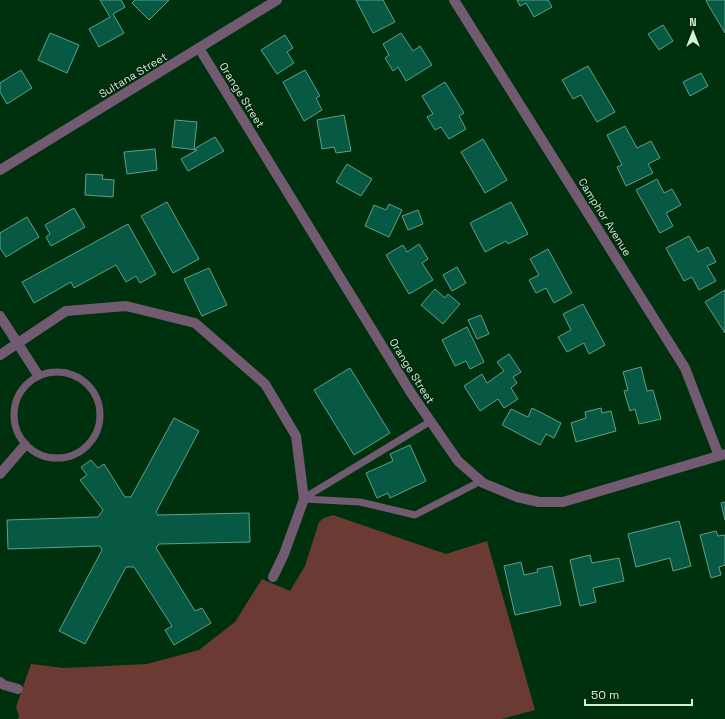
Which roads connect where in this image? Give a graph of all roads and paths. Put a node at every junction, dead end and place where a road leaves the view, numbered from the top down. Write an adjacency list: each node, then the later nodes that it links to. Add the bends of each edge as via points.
1 (277, 0): 3 (street, Sultana Street)
2 (454, 0): 11 (street, Camphor Avenue, via 685,368)
3 (199, 48): 4 (street, Sultana Street); 9 (street, Orange Street)
4 (0, 170)
5 (0, 316): 6 (street)
6 (18, 342): 7 (street); 8 (street); 14 (street, via 66,311 126,306 195,323 265,384 296,436)
7 (0, 355)
8 (38, 375): 10 (lane, via 23,387 16,398 13,412 14,426); 10 (lane, via 62,371 76,375 88,384 96,395 100,409 100,424 94,437 72,456 43,456)
9 (431, 421): 13 (street, Orange Street, via 458,461); 14 (lane)
10 (25, 445): 12 (street)
11 (722, 455): 13 (street, Orange Street, via 563,502 539,502 517,497)
12 (0, 474)
13 (482, 481): 14 (lane, via 415,515 360,502)
14 (304, 498): 15 (street)
15 (273, 577)
16 (0, 682): 17 (street)
17 (18, 689)

